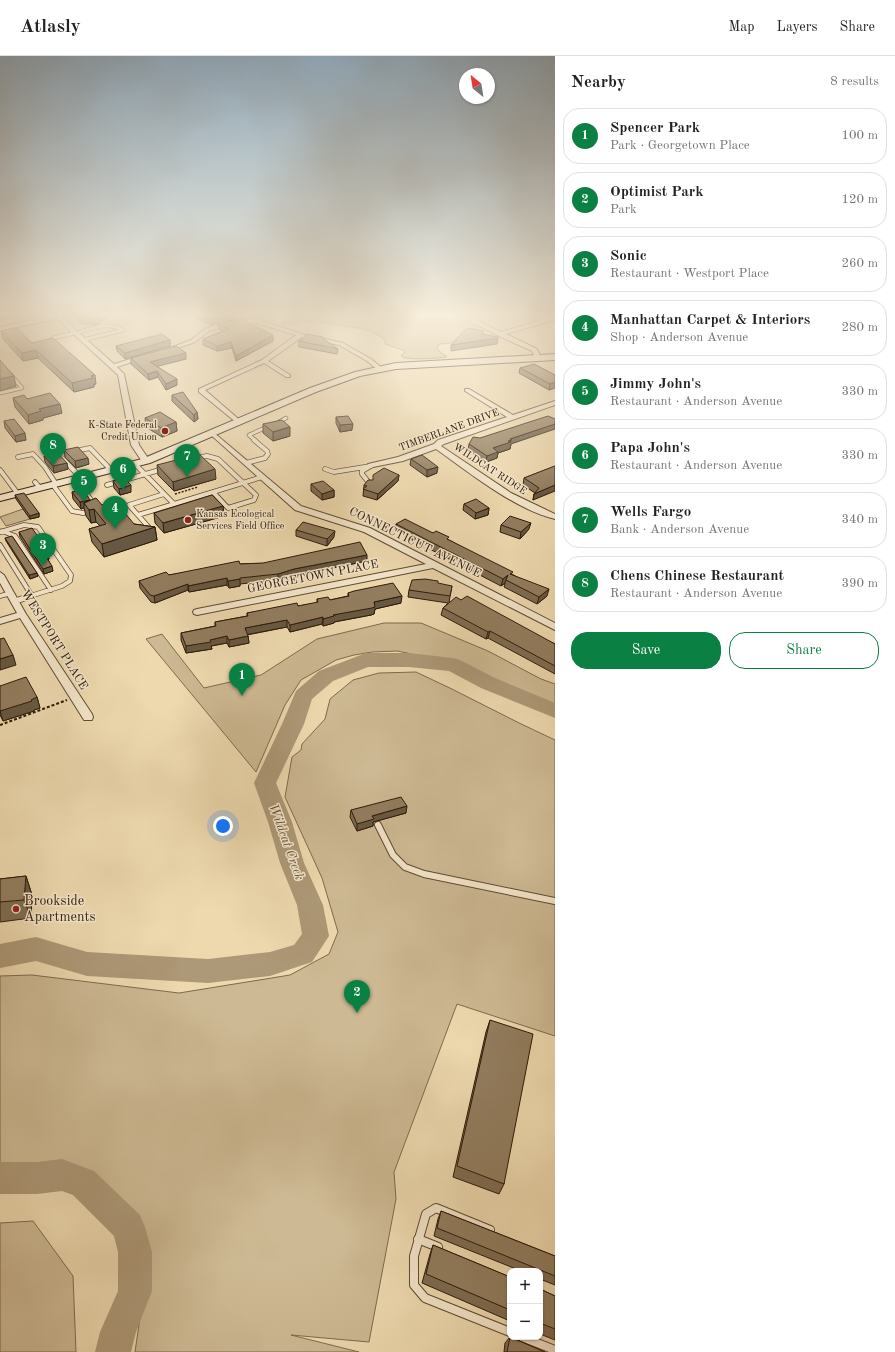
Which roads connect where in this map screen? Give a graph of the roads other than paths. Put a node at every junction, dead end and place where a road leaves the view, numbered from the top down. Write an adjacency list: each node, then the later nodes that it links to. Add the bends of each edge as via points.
1 (11, 374): 6 (lane, via 22,388)
2 (121, 374): 15 (street, via 135,445)
3 (234, 374): 10 (street, via 201,391)
4 (360, 374): 10 (main road, via 340,380)
5 (467, 390): 9 (street)
6 (0, 393)
7 (555, 403): 9 (street, TIMBERLANE DRIVE)
8 (286, 418): 16 (lane, via 249,435 268,451 268,454 264,458)
9 (513, 418): 12 (street, TIMBERLANE DRIVE, via 441,442)
10 (239, 422): 11 (main road)
11 (213, 434): 15 (main road); 16 (street, CONNECTICUT AVENUE)
12 (437, 446): 18 (street, TIMBERLANE DRIVE); 38 (street, WILDCAT RIDGE, via 516,499)
13 (18, 457): 30 (lane, via 33,454)
14 (191, 459): 28 (lane, via 207,456 218,459)
15 (146, 460): 17 (main road)
16 (246, 463): 24 (street, CONNECTICUT AVENUE)
17 (135, 464): 22 (main road); 23 (lane)
18 (371, 466): 20 (lane, via 334,472); 29 (lane, via 362,471 363,478)
19 (168, 467): 23 (lane)
20 (325, 469)
21 (0, 470): 25 (lane)
22 (111, 470): 26 (main road); 26 (lane, via 90,448 61,454)
23 (146, 475): 31 (lane); 34 (lane)
24 (262, 477): 28 (lane); 42 (street, CONNECTICUT AVENUE, via 298,508 353,525)
25 (6, 478): 27 (lane); 33 (lane)
26 (79, 479): 30 (main road); 30 (lane, via 95,505 94,509 83,513 72,511)
27 (0, 480)
28 (243, 483): 32 (lane); 32 (lane, via 256,495 254,500 228,508)
29 (370, 484)
30 (55, 485): 33 (main road, via 37,485)
31 (107, 485)
32 (213, 492): 36 (lane)
33 (18, 494): 35 (main road)
34 (164, 494): 36 (lane); 37 (lane, via 129,504)
35 (0, 498)
36 (174, 504): 37 (lane)
37 (138, 515): 39 (lane)
38 (554, 515)
39 (152, 531)
40 (1, 532): 44 (lane, via 15,536); 44 (lane, via 22,525 38,526 71,575 70,581)
41 (0, 545): 46 (lane)
42 (433, 565): 48 (street, GEORGETOWN PLACE); 51 (street, CONNECTICUT AVENUE)
43 (0, 575): 47 (street, WESTPORT PLACE)
44 (51, 590): 46 (lane)
45 (0, 596): 47 (lane)
46 (32, 596): 47 (lane)
47 (13, 597): 49 (street, WESTPORT PLACE)
48 (197, 612)
49 (22, 614): 50 (street); 52 (street, WESTPORT PLACE)
50 (0, 621)
51 (555, 627)
52 (88, 717)
53 (378, 825): 54 (lane, via 393,855 405,867 424,874)
54 (555, 902)
55 (499, 1234): 56 (lane, via 436,1208 426,1214)
56 (418, 1239): 57 (lane); 58 (lane, via 414,1256 414,1285 425,1298)
57 (447, 1251)
58 (507, 1331)
59 (530, 1340): 60 (lane)
60 (555, 1350)

